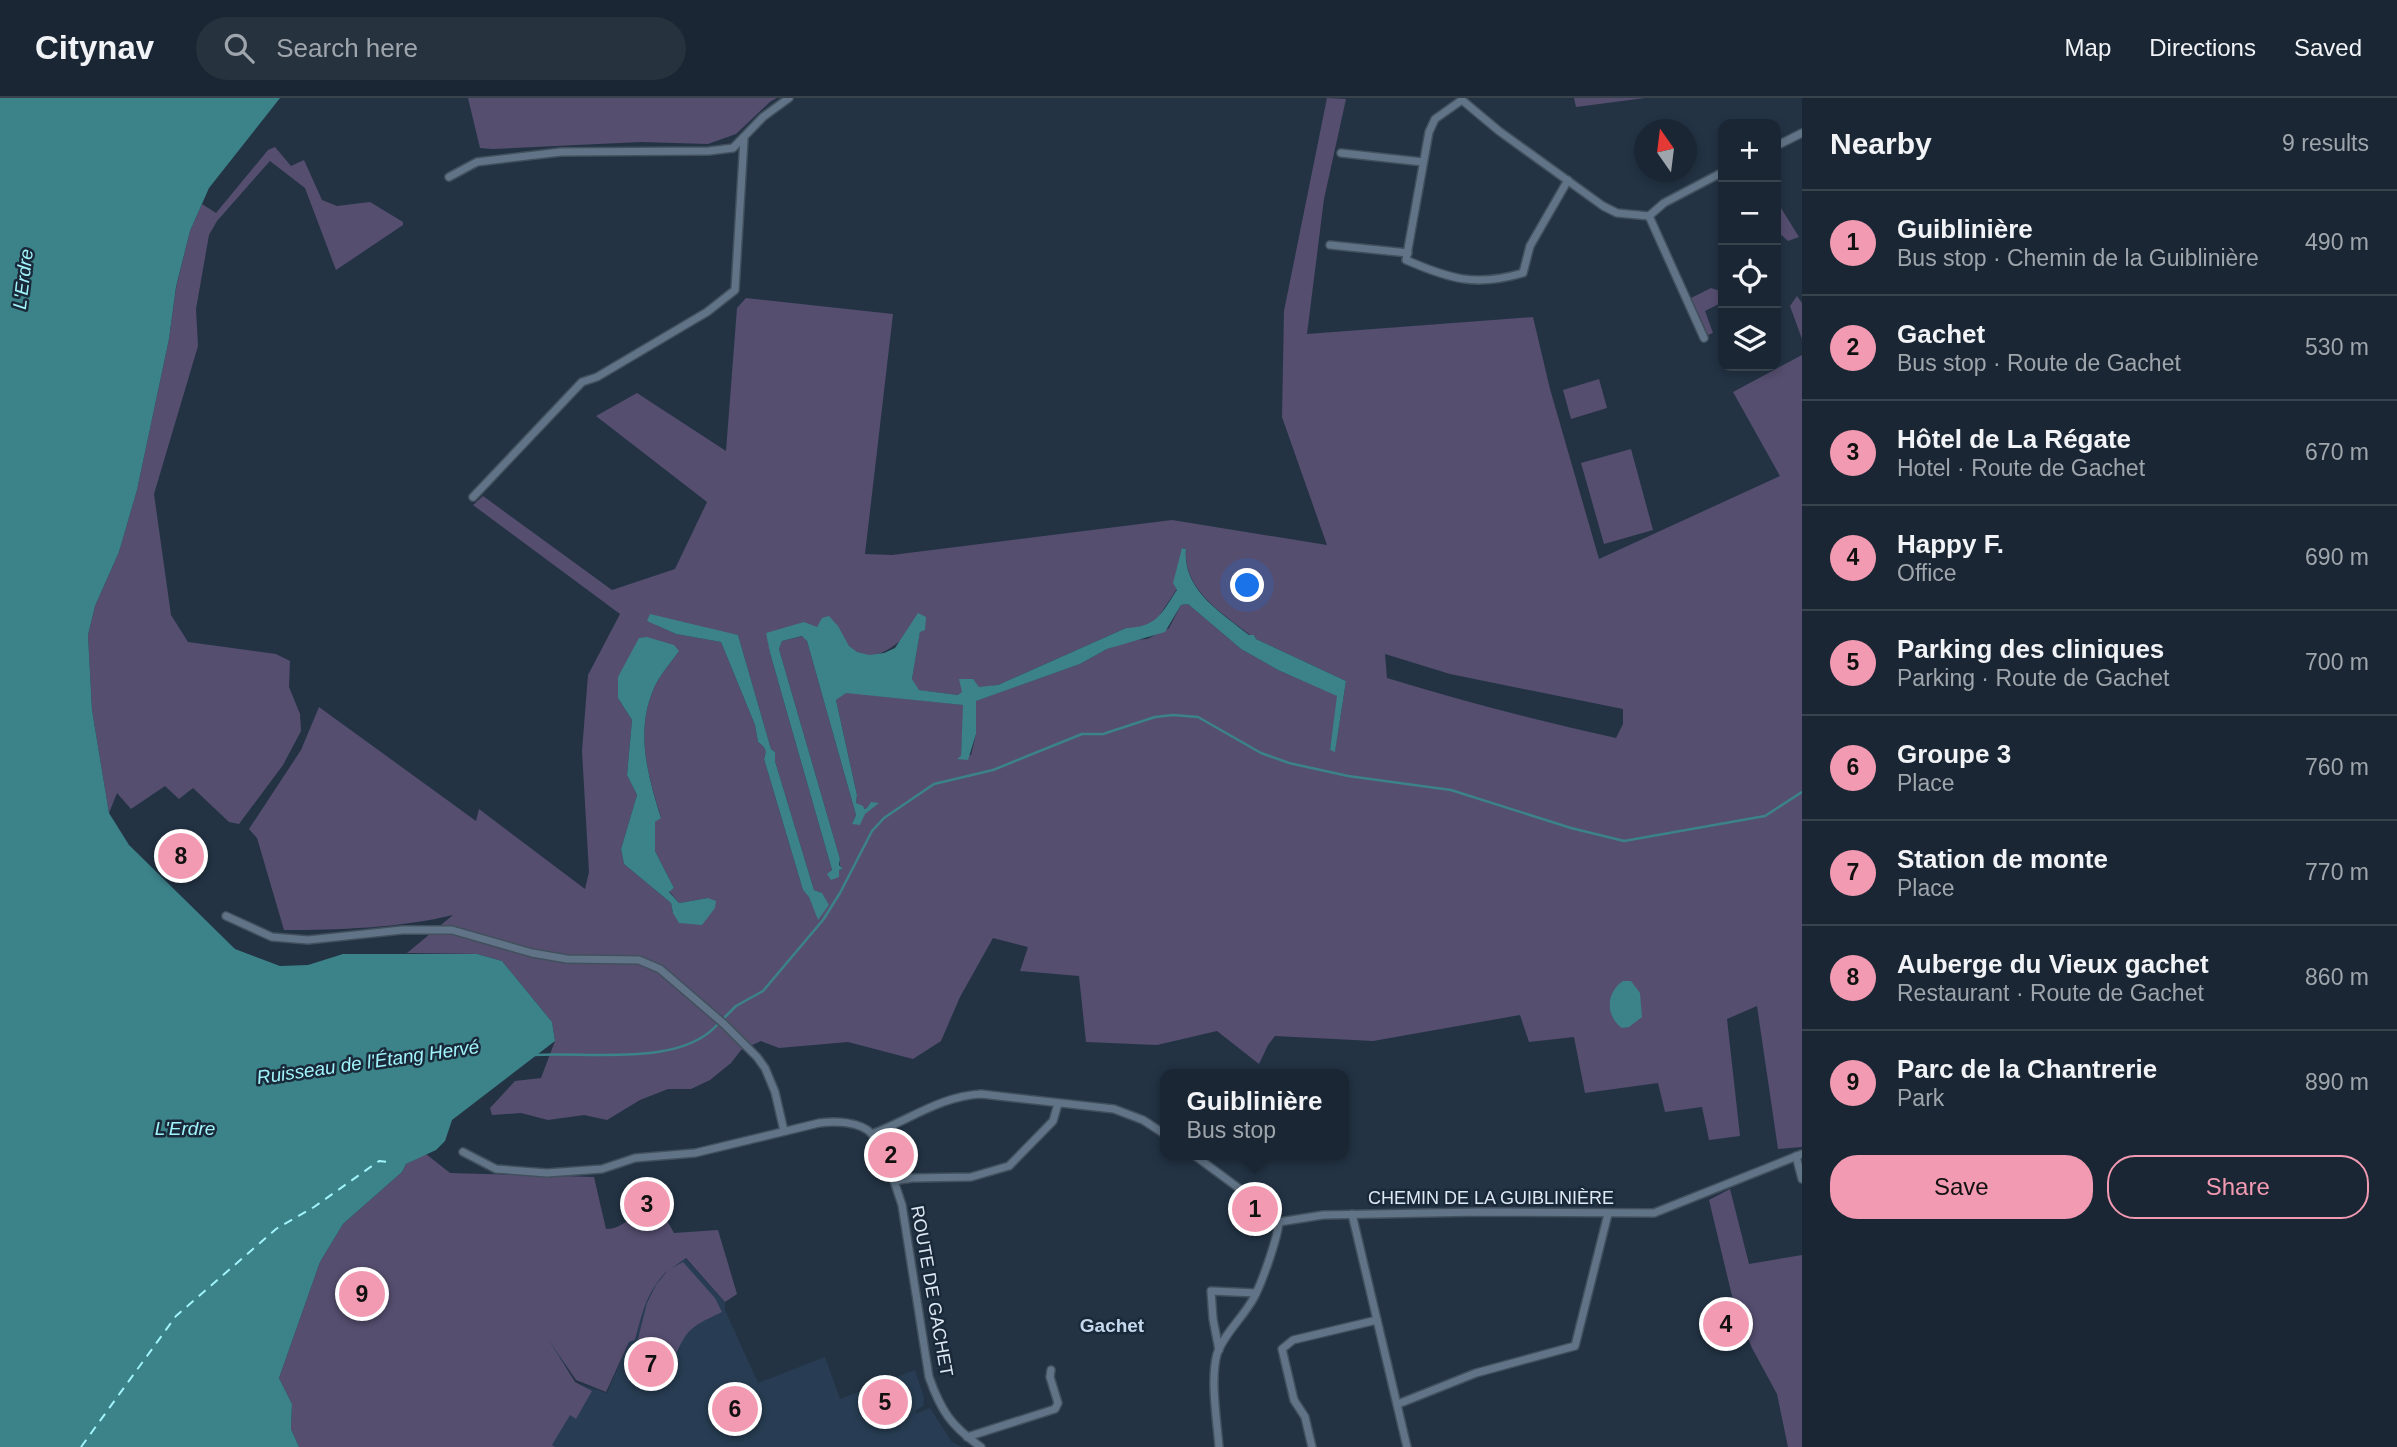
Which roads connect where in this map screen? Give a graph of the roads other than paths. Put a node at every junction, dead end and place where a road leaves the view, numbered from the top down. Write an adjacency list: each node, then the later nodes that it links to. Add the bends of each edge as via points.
1 (789, 98): 4 (street)
2 (1462, 99): 7 (street, via 1435,119); 10 (street)
3 (1802, 133): 5 (street)
4 (744, 139): 9 (street, via 733,148 709,151 561,152 506,158 477,162); 15 (street, via 736,290 707,312 582,382)
5 (1781, 144)
6 (1341, 153): 7 (street)
7 (1423, 162): 13 (street)
8 (1718, 175): 11 (street)
9 (449, 177)
10 (1568, 180): 11 (street, via 1617,213); 13 (street, via 1530,246 1522,273 1473,281 1406,260)
11 (1649, 216): 14 (street)
12 (1329, 245): 13 (street)
13 (1408, 253)
14 (1704, 338)
15 (473, 497)
16 (226, 916): 18 (street, via 272,937 308,940 452,930 567,959 639,960 660,969 721,1021 765,1068)
17 (1058, 1104): 19 (street, via 1114,1108); 20 (street, via 1017,1096 964,1095); 25 (street, via 1053,1121 1009,1166 971,1177)
18 (784, 1131): 20 (street, via 830,1122 863,1127); 21 (street, via 695,1153 547,1174 496,1169)
19 (1160, 1131)
20 (872, 1134): 25 (street, ROUTE DE GACHET)
21 (463, 1152)
22 (1799, 1155): 24 (street); 27 (street, CHEMIN DE LA GUIBLINIÈRE, via 1654,1213)
23 (1201, 1160): 28 (street)
24 (1802, 1179)
25 (894, 1181): 34 (street, ROUTE DE GACHET, via 902,1205 929,1377 946,1417)
26 (1352, 1214): 27 (street, CHEMIN DE LA GUIBLINIÈRE); 28 (street, CHEMIN DE LA GUIBLINIÈRE); 30 (street)
27 (1608, 1214): 33 (street, via 1575,1346 1476,1373)
28 (1279, 1222): 29 (street)
29 (1256, 1293): 31 (street); 31 (street, via 1211,1291)
30 (1377, 1320): 33 (street); 37 (street, via 1293,1340 1282,1349)
31 (1219, 1350): 36 (street, via 1215,1393)
32 (1051, 1370): 34 (street, via 1058,1403 1055,1409)
33 (1398, 1404): 38 (street)
34 (967, 1437): 35 (street, ROUTE DE GACHET)
35 (981, 1447)
36 (1219, 1447)
37 (1312, 1447)
38 (1407, 1447)

